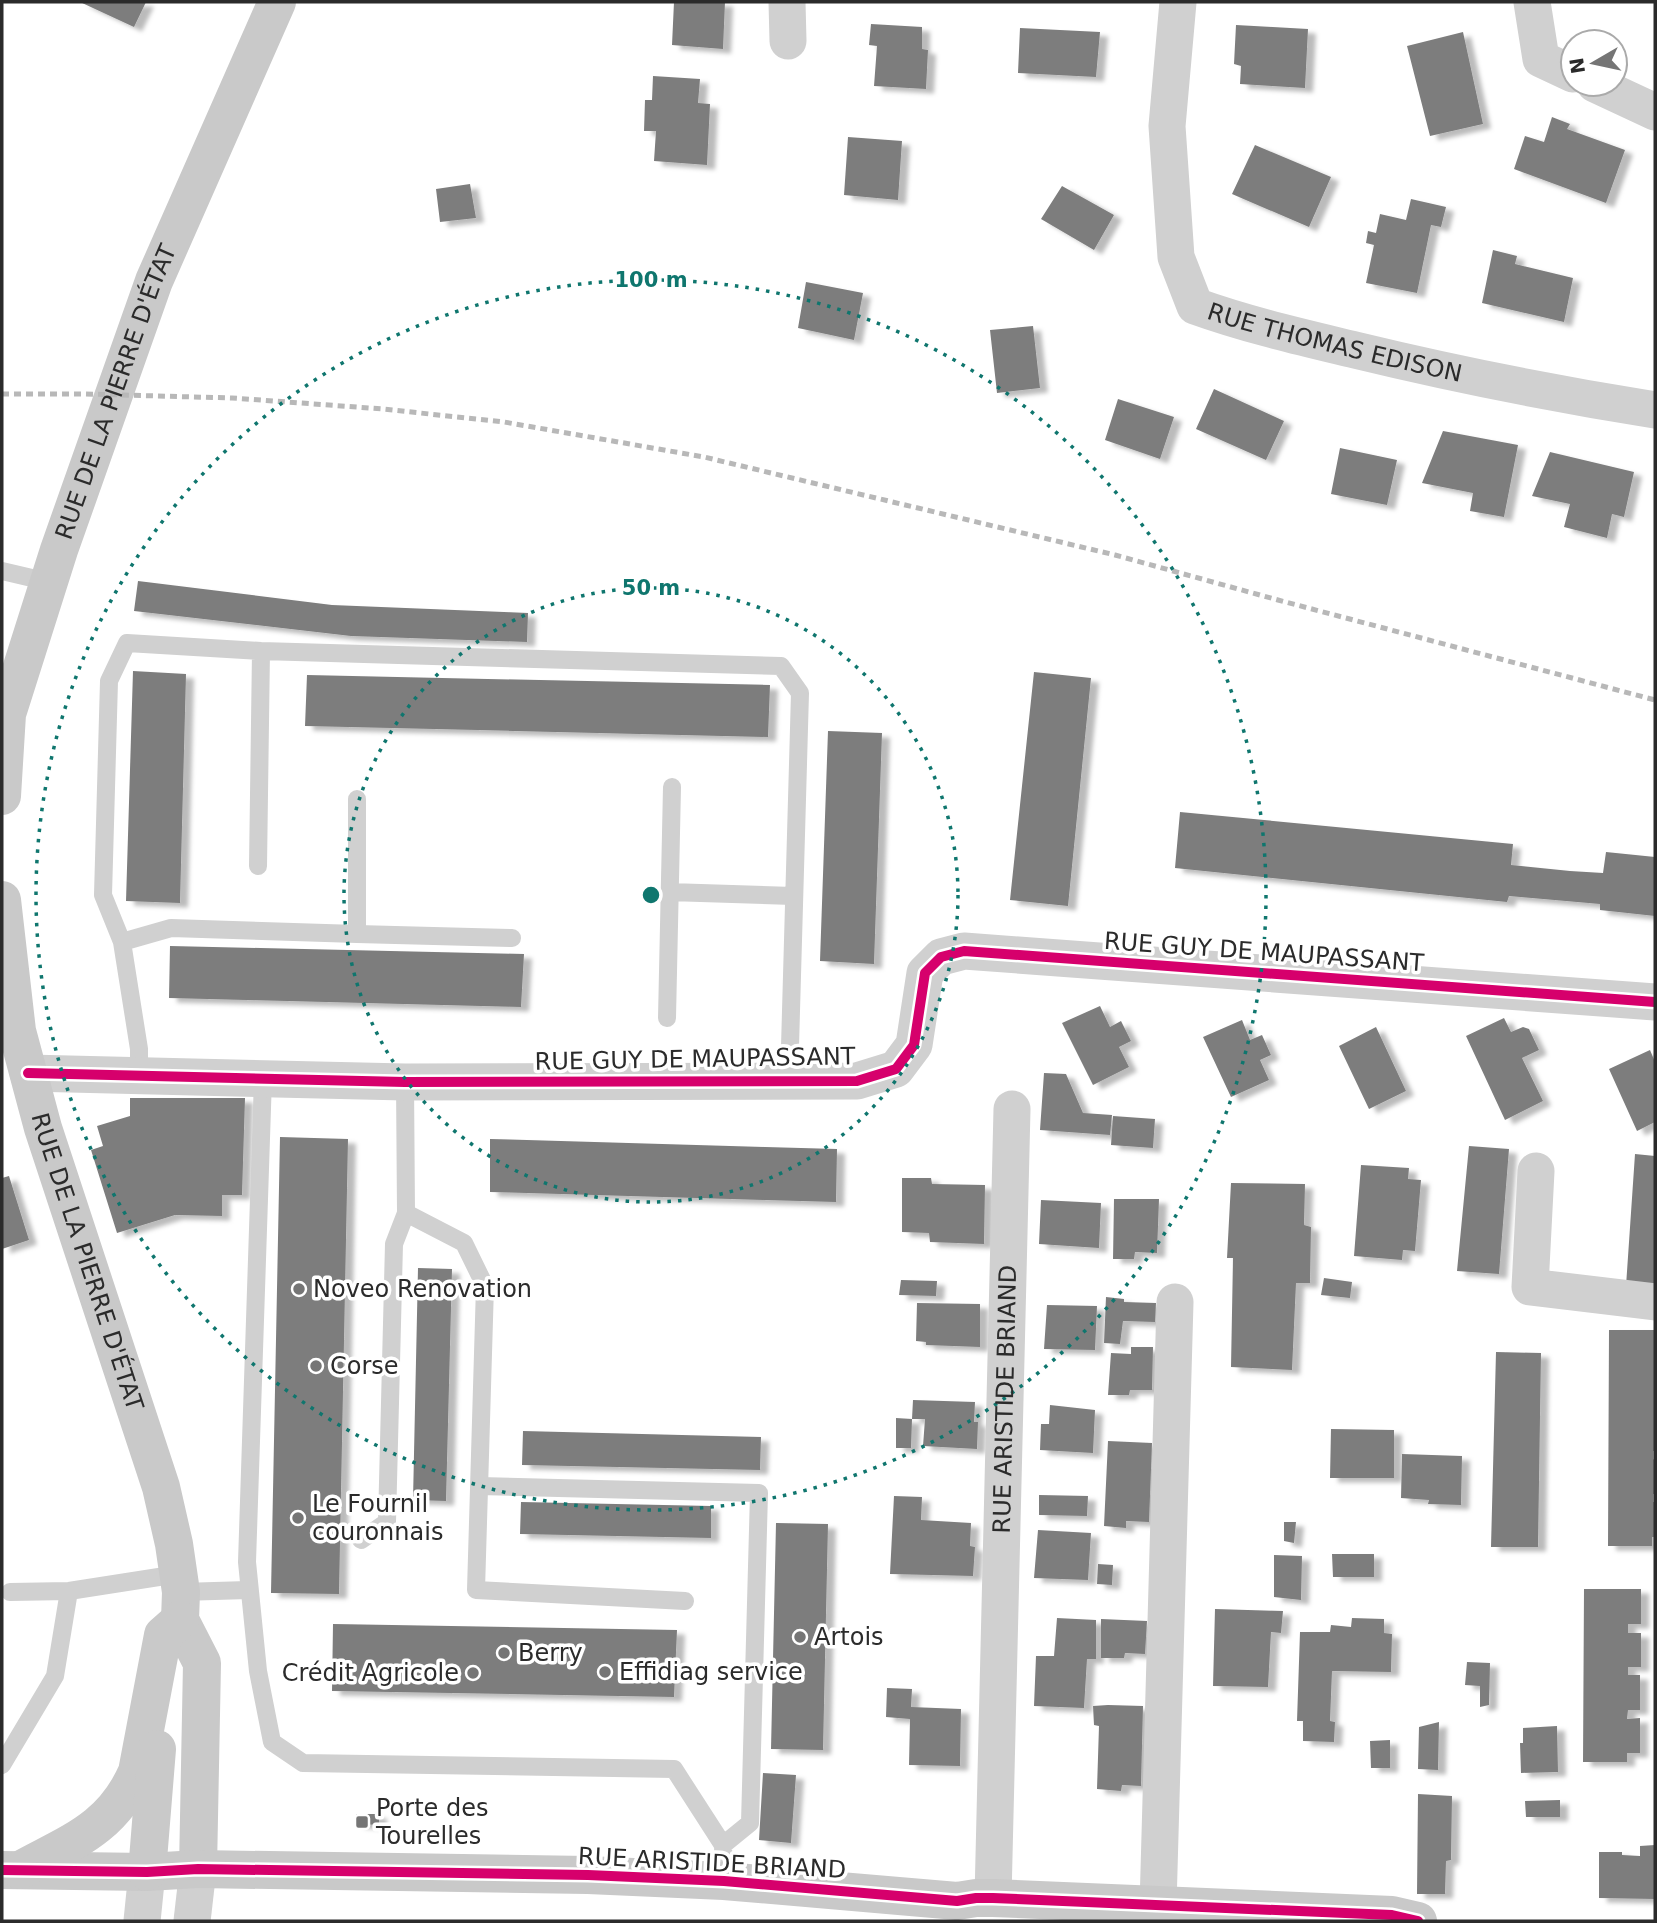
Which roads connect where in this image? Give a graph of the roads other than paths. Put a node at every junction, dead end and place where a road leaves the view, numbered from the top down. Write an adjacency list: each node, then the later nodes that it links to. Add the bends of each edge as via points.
1 (277, 2): 11 (street, RUE DE LA PIERRE D'ÉTAT, via 154,281)
2 (787, 2): 5 (street)
3 (1178, 2): 9 (street, RUE THOMAS EDISON, via 1167,126 1175,257 1195,306 1242,323 1405,362)
4 (1532, 2): 6 (street, via 1541,59)
5 (788, 41)
6 (1559, 67)
7 (1625, 98): 8 (street)
8 (1655, 112)
9 (1655, 410)
10 (2, 571): 11 (lane)
11 (49, 582): 14 (street, RUE DE LA PIERRE D'ÉTAT, via 7,714)
12 (261, 651): 16 (lane); 18 (lane, via 781,666 800,693); 22 (lane, via 127,643 109,681 103,895)
13 (672, 787): 17 (lane)
14 (2, 796)
15 (357, 799): 20 (lane)
16 (258, 866)
17 (669, 892): 18 (lane); 24 (lane)
18 (793, 896): 29 (lane)
19 (2, 900): 25 (street, RUE DE LA PIERRE D'ÉTAT, via 17,1031)
20 (357, 934): 21 (lane); 22 (lane, via 171,928)
21 (512, 938)
22 (122, 942): 26 (lane)
23 (1655, 1002): 29 (street, RUE GUY DE MAUPASSANT, via 964,951 942,957 925,973 914,1045 895,1069 857,1081)
24 (667, 1018)
25 (29, 1073): 26 (street, RUE GUY DE MAUPASSANT); 41 (street, RUE DE LA PIERRE D'ÉTAT, via 161,1487 174,1544)
26 (139, 1076): 27 (street, RUE GUY DE MAUPASSANT)
27 (263, 1078): 28 (street, RUE GUY DE MAUPASSANT); 37 (lane)
28 (405, 1082): 29 (street, RUE GUY DE MAUPASSANT); 32 (lane)
29 (789, 1082)
30 (1012, 1110): 48 (street, RUE ARISTIDE BRIAND)
31 (1536, 1171): 34 (street, via 1530,1287)
32 (406, 1213): 35 (lane, via 464,1243 485,1286); 36 (lane, via 394,1244 387,1522)
33 (1175, 1301): 47 (street)
34 (1655, 1302)
35 (479, 1486): 40 (lane, via 476,1590); 43 (lane, via 759,1493 750,1823)
36 (361, 1540)
37 (248, 1590): 41 (lane); 43 (lane, via 272,1742 303,1763 674,1769)
38 (69, 1591): 39 (lane); 41 (lane); 42 (lane, via 55,1676)
39 (10, 1592)
40 (685, 1601)
41 (175, 1605): 44 (street, RUE DE LA PIERRE D'ÉTAT, via 202,1663); 45 (street, RUE DE LA PIERRE D'ÉTAT, via 130,1790 97,1828); 46 (street, RUE DE LA PIERRE D'ÉTAT)
42 (2, 1765)
43 (724, 1863): 44 (street, RUE ARISTIDE BRIAND, via 588,1875); 48 (street, RUE ARISTIDE BRIAND)
44 (198, 1869): 46 (street, RUE ARISTIDE BRIAND); 50 (street)
45 (11, 1870): 46 (street, RUE ARISTIDE BRIAND)
46 (147, 1872): 49 (street)
47 (1158, 1906): 48 (street, RUE ARISTIDE BRIAND); 51 (street); 52 (street, RUE ARISTIDE BRIAND, via 1392,1915)
48 (985, 1907)
49 (142, 1921)
50 (192, 1921)
51 (1118, 1921)
52 (1418, 1921)

